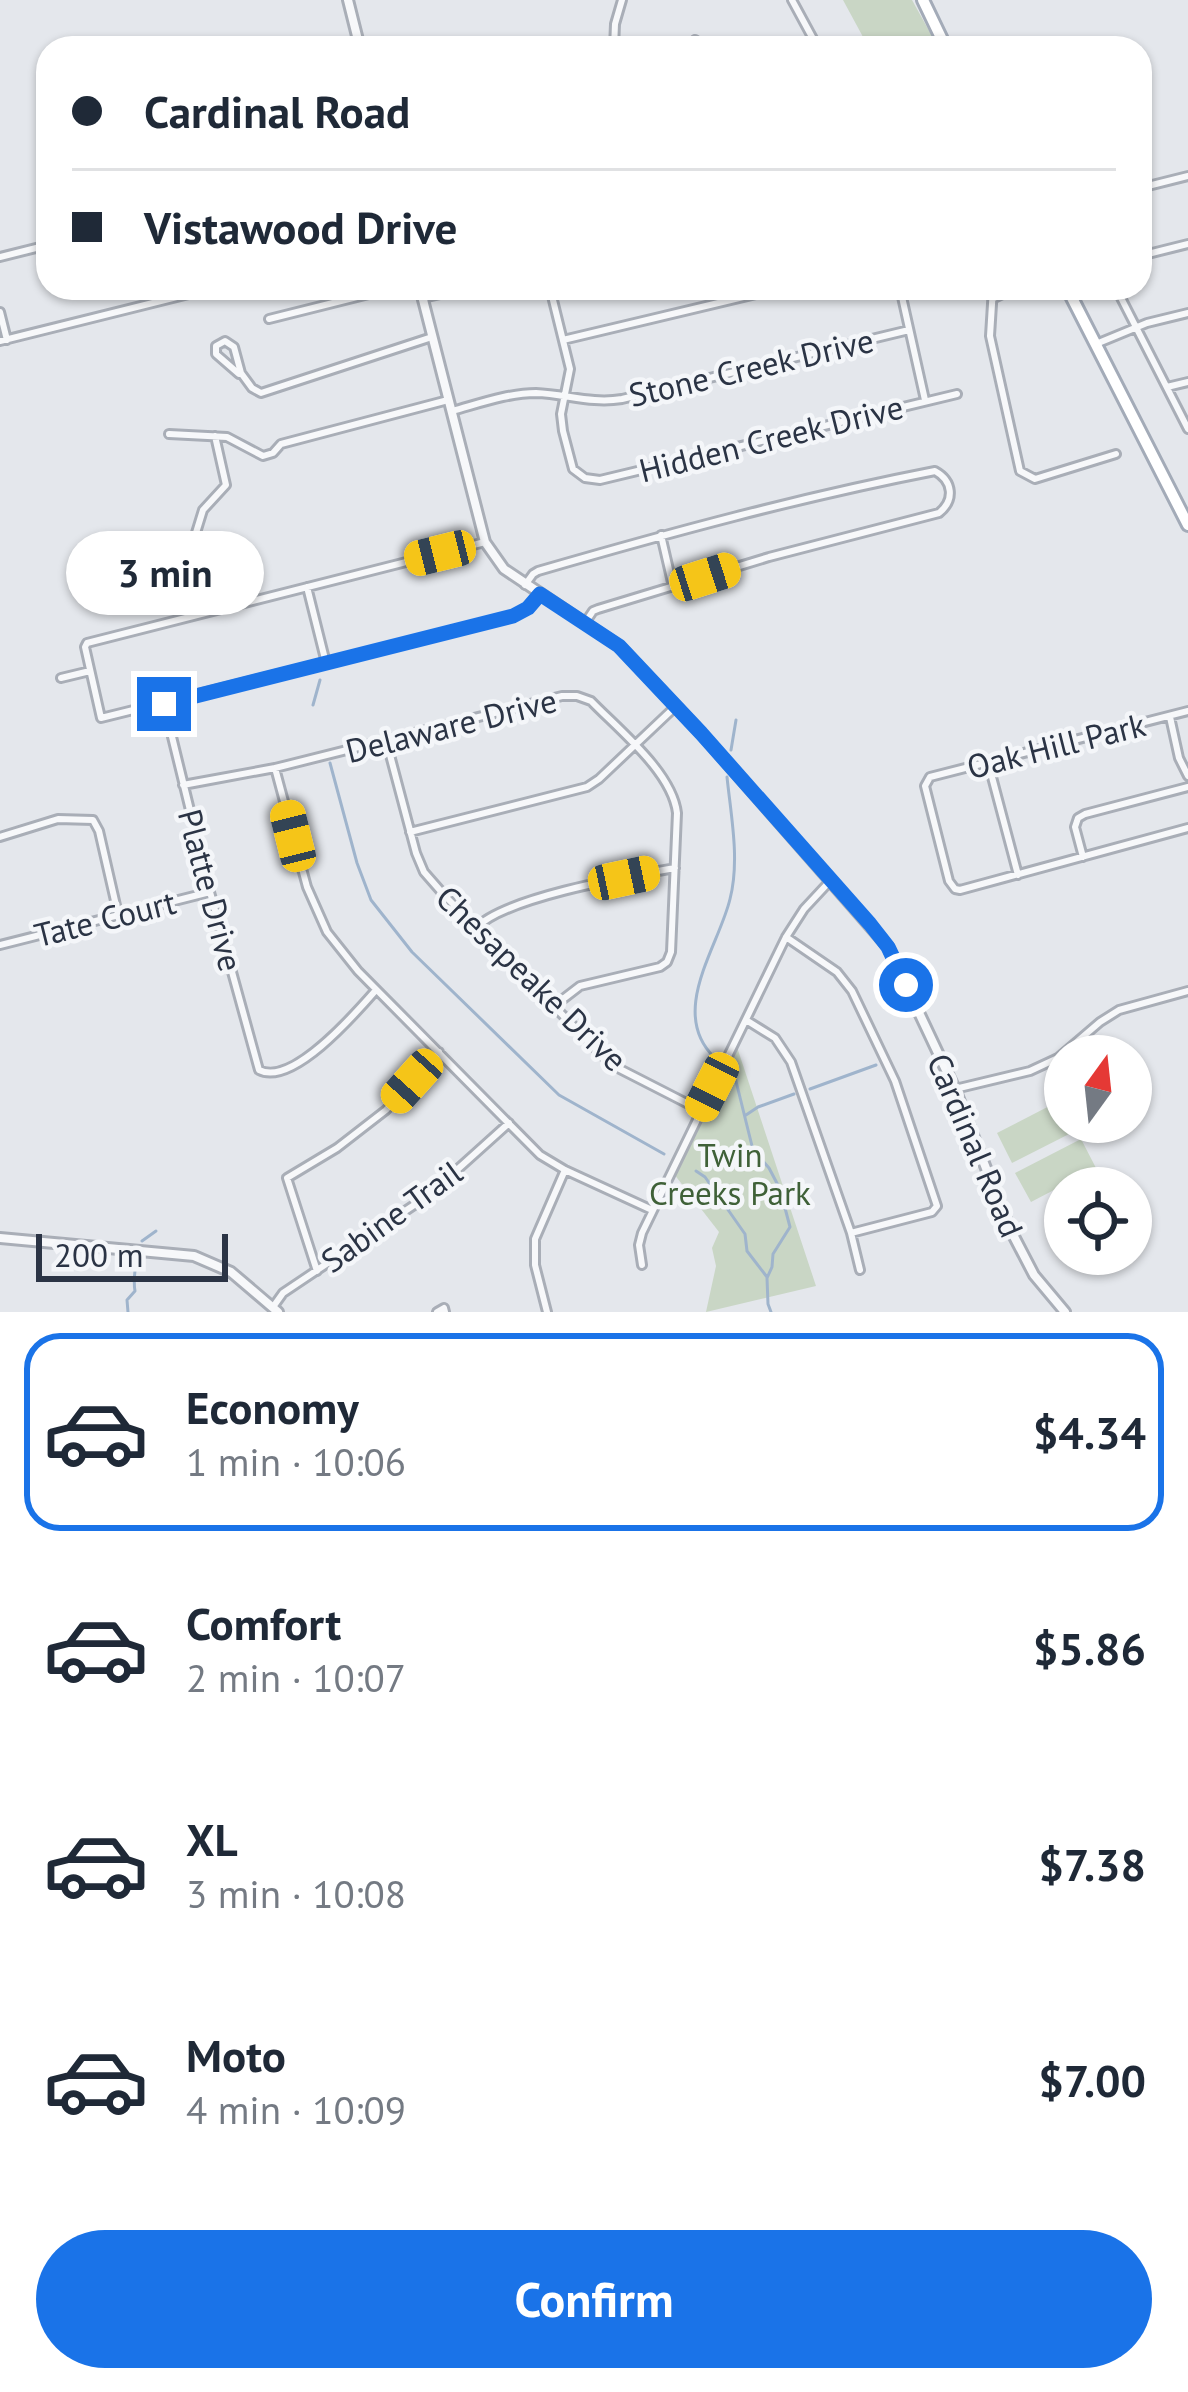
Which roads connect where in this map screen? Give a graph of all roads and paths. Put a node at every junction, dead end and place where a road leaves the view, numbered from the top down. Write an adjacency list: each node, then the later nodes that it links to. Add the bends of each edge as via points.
1 (348, 0): 5 (street)
2 (622, 0): 6 (street)
3 (792, 0): 7 (street)
4 (923, 0): 8 (main road)
5 (357, 36)
6 (614, 36)
7 (812, 36)
8 (940, 36)
9 (1188, 176): 10 (street)
10 (1152, 185)
11 (1188, 244): 13 (street)
12 (36, 248): 14 (street)
13 (1152, 253)
14 (0, 257)
15 (158, 300): 30 (street)
16 (345, 300): 26 (street)
17 (424, 300): 29 (street, Cardinal Road)
18 (553, 300): 31 (street)
19 (730, 300): 31 (street)
20 (903, 300): 28 (street)
21 (994, 300): 43 (street, via 990,336 1020,471 1035,479)
22 (1073, 300): 32 (main road)
23 (1122, 300): 27 (street)
24 (0, 312): 30 (street)
25 (1188, 313): 27 (street)
26 (269, 319)
27 (1136, 328): 32 (street); 35 (street)
28 (909, 329): 37 (street, Stone Creek Drive, via 622,399); 38 (street)
29 (432, 337): 33 (street, via 261,393); 39 (street, Cardinal Road)
30 (3, 340)
31 (562, 340): 37 (street, via 570,369)
32 (1096, 344): 44 (main road)
33 (242, 373): 33 (street, via 218,358 219,343 232,344)
34 (1188, 382): 35 (street)
35 (1167, 387): 40 (street)
36 (957, 394): 38 (street, Hidden Creek Drive)
37 (565, 398): 38 (street, Hidden Creek Drive, via 573,469 600,480); 39 (street, Stone Creek Drive, via 525,394)
38 (925, 400)
39 (450, 405): 42 (street, Stone Creek Drive, via 281,444 263,456); 47 (street, Cardinal Road)
40 (1188, 429)
41 (169, 434): 42 (street, Stone Creek Drive)
42 (215, 436): 46 (street, via 226,485 203,510)
43 (1116, 454)
44 (1188, 525)
45 (661, 535): 48 (street, via 533,574); 50 (street); 50 (street, via 935,471 951,494 939,513)
46 (195, 536)
47 (484, 542): 48 (street, Cardinal Road); 49 (street)
48 (525, 585): 51 (street, Cardinal Road)
49 (307, 587): 53 (street); 54 (street, via 86,644)
50 (673, 587): 52 (street, via 593,611)
51 (540, 594): 52 (street, Cardinal Road); 53 (street, via 513,616)
52 (585, 623): 57 (street, Cardinal Road, via 619,646)
53 (326, 663): 56 (street)
54 (90, 671): 55 (street); 56 (street, via 101,719)
55 (61, 678)
56 (164, 704): 65 (street, Platte Drive)
57 (675, 706): 61 (street); 73 (street, Cardinal Road)
58 (1188, 711): 59 (street, Oak Hill Park)
59 (1170, 716): 62 (street, Oak Hill Park); 64 (street)
60 (386, 740): 61 (street, Delaware Drive, via 569,695 591,701); 63 (street, Delaware Drive); 68 (street, Chesapeake Drive)
61 (634, 745): 68 (street, via 587,787); 71 (street, Delaware Drive, via 674,796)
62 (988, 762): 72 (street); 72 (street, Oak Hill Park, via 926,780 926,793 955,889)
63 (275, 768): 65 (street, Delaware Drive); 79 (street, via 316,910)
64 (1188, 776)
65 (183, 784): 74 (street, Platte Drive)
66 (1188, 788): 70 (street, via 1084,814 1075,827)
67 (1188, 828): 70 (street)
68 (410, 832): 76 (street, Chesapeake Drive, via 424,872)
69 (0, 837): 75 (street, via 58,818 93,820)
70 (1084, 857): 72 (street)
71 (675, 868): 76 (street, via 520,903); 81 (street, Delaware Drive, via 667,962 580,986)
72 (1018, 875)
73 (831, 880): 77 (street); 84 (street, Cardinal Road, via 888,947)
74 (210, 892): 75 (street, Tate Court); 79 (street, Platte Drive, via 263,1073 305,1058)
75 (118, 914): 78 (street, Tate Court)
76 (476, 928): 81 (street, Chesapeake Drive)
77 (786, 938): 82 (street); 89 (street, via 852,991 895,1081 937,1206)
78 (0, 945)
79 (376, 990): 83 (street)
80 (1188, 991): 84 (street, via 1119,1010 1030,1070)
81 (554, 1006): 85 (street, Chesapeake Drive, via 612,1065)
82 (746, 1020): 85 (street); 89 (street, via 776,1038 791,1062)
83 (439, 1052): 86 (street); 92 (street, via 386,1110 287,1178)
84 (955, 1089): 96 (street, Cardinal Road, via 1009,1227)
85 (700, 1110): 88 (street)
86 (509, 1123): 87 (street); 92 (street, Sabine Trail, via 429,1195)
87 (565, 1170): 88 (street); 95 (street, via 535,1239)
88 (652, 1210): 91 (street, via 639,1245)
89 (851, 1233): 93 (street)
90 (0, 1238): 94 (street, via 194,1256 231,1272)
91 (642, 1265)
92 (317, 1270): 94 (street, Sabine Trail)
93 (860, 1270)
94 (275, 1309)
95 (547, 1312)
96 (1065, 1312)

